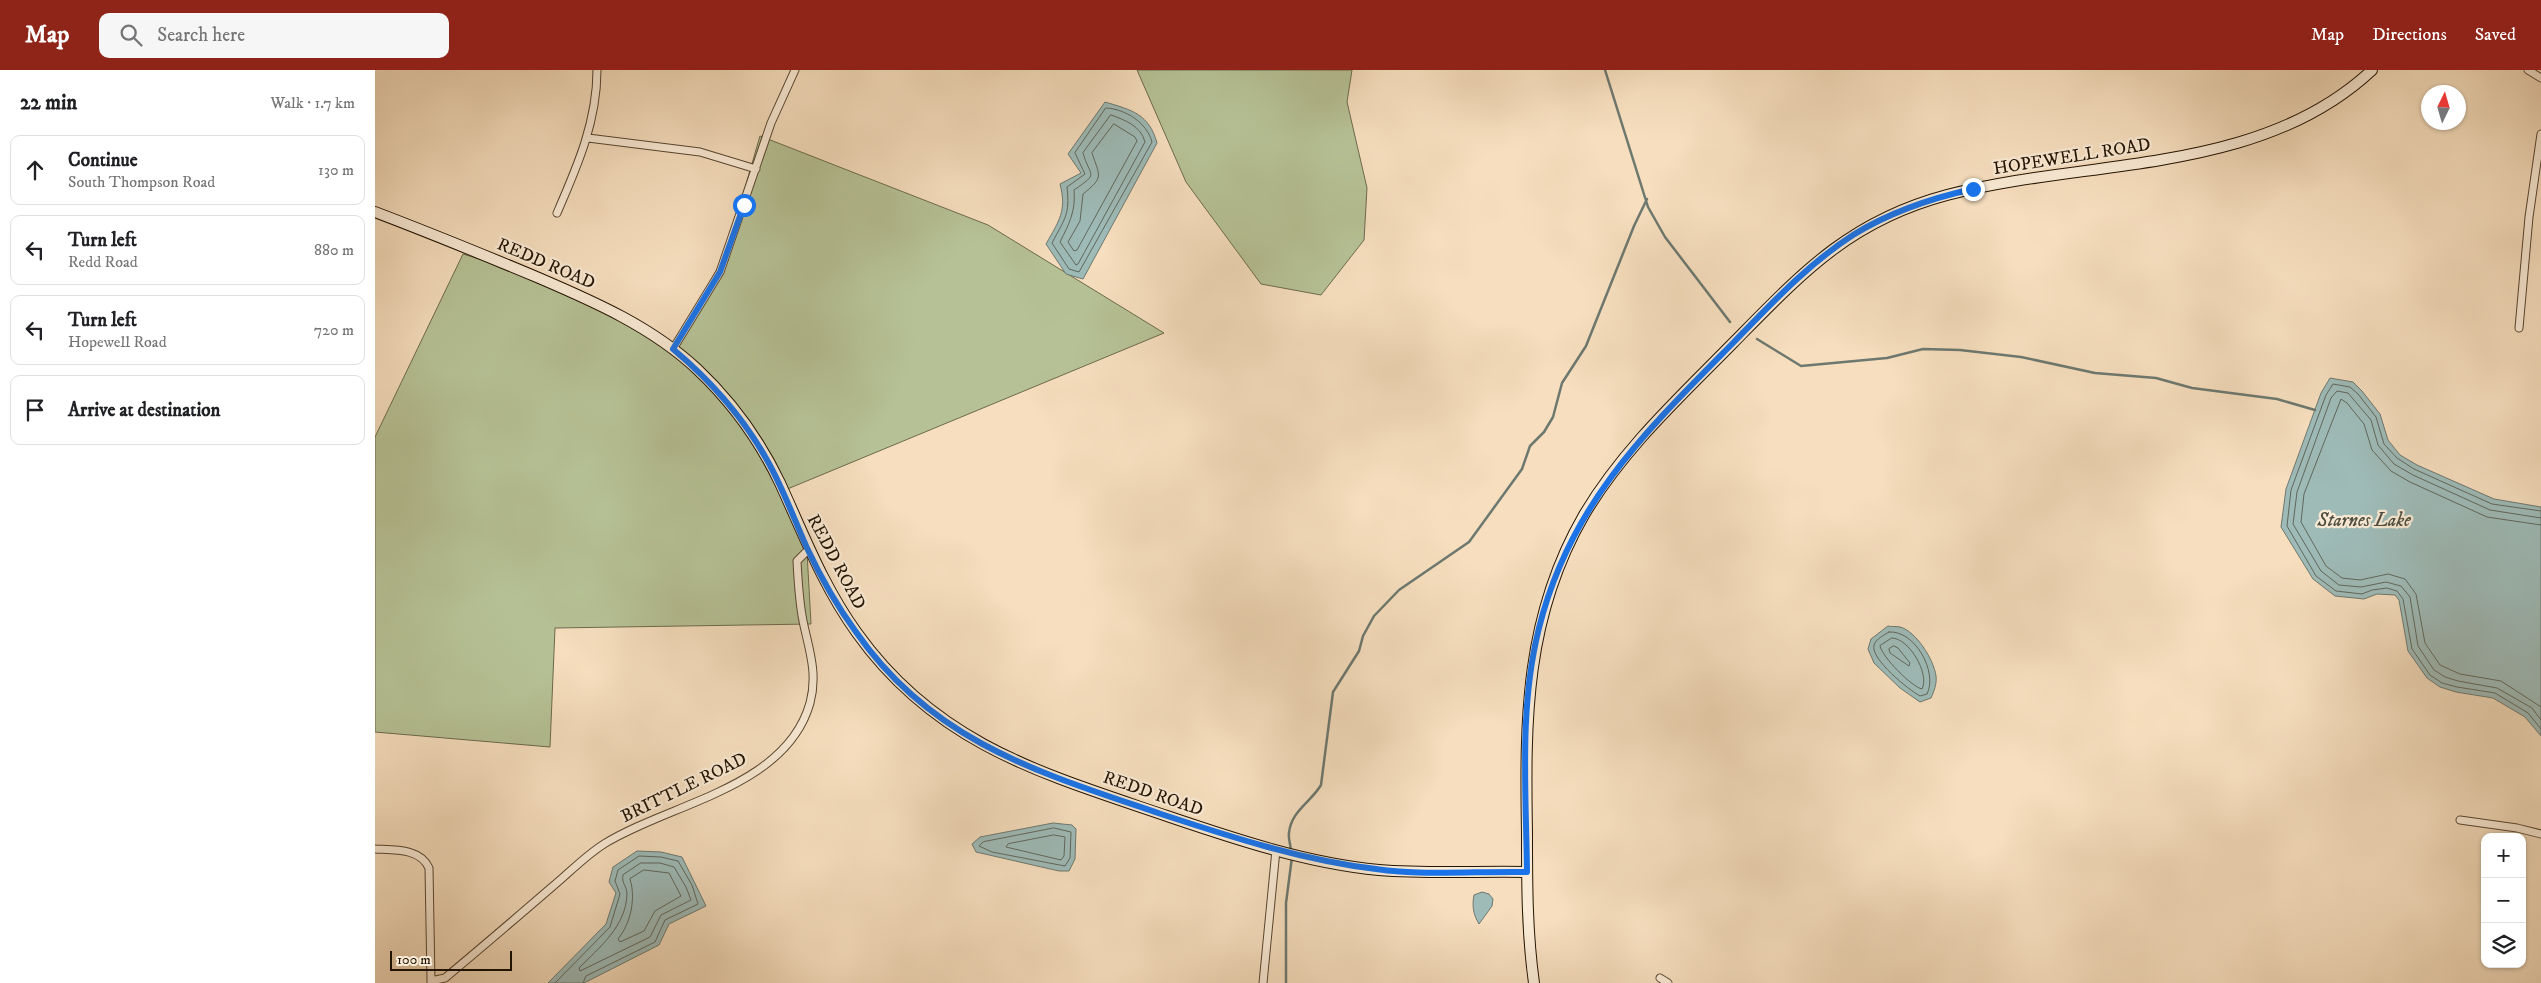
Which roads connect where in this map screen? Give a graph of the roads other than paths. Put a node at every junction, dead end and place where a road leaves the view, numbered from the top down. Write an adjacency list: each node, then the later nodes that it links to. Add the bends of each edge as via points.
1 (597, 70): 7 (street, via 597,91)
2 (795, 70): 8 (street, via 771,123)
3 (2372, 70): 18 (street, HOPEWELL ROAD, via 2310,114 2243,141 2197,153 1973,189 1927,201 1855,233 1793,281 1633,447 1599,492 1570,541 1550,590 1531,670 1525,751)
4 (2528, 70): 5 (street)
5 (2541, 78)
6 (2541, 134): 11 (street, via 2529,217)
7 (588, 138): 8 (street, via 700,152); 10 (street)
8 (756, 169): 12 (street, via 720,272)
9 (375, 212): 12 (street, REDD ROAD, via 591,301 644,329)
10 (557, 213)
11 (2519, 328)
12 (673, 349): 13 (street, REDD ROAD, via 716,389 755,438 779,482)
13 (808, 550): 17 (street, REDD ROAD, via 830,592 881,663 929,710 963,734 1008,759 1049,775); 20 (street, BRITTLE ROAD, via 797,561 798,588 814,680 805,716 785,746 767,763 710,796 605,843 445,978)
14 (2460, 820): 15 (street)
15 (2541, 834)
16 (375, 849): 20 (street, via 414,853 429,868)
17 (1276, 850): 18 (street, REDD ROAD, via 1377,870); 21 (street)
18 (1527, 872): 22 (street, HOPEWELL ROAD, via 1527,916)
19 (1660, 978): 23 (street)
20 (431, 982)
21 (1263, 983)
22 (1534, 983)
23 (1668, 983)

